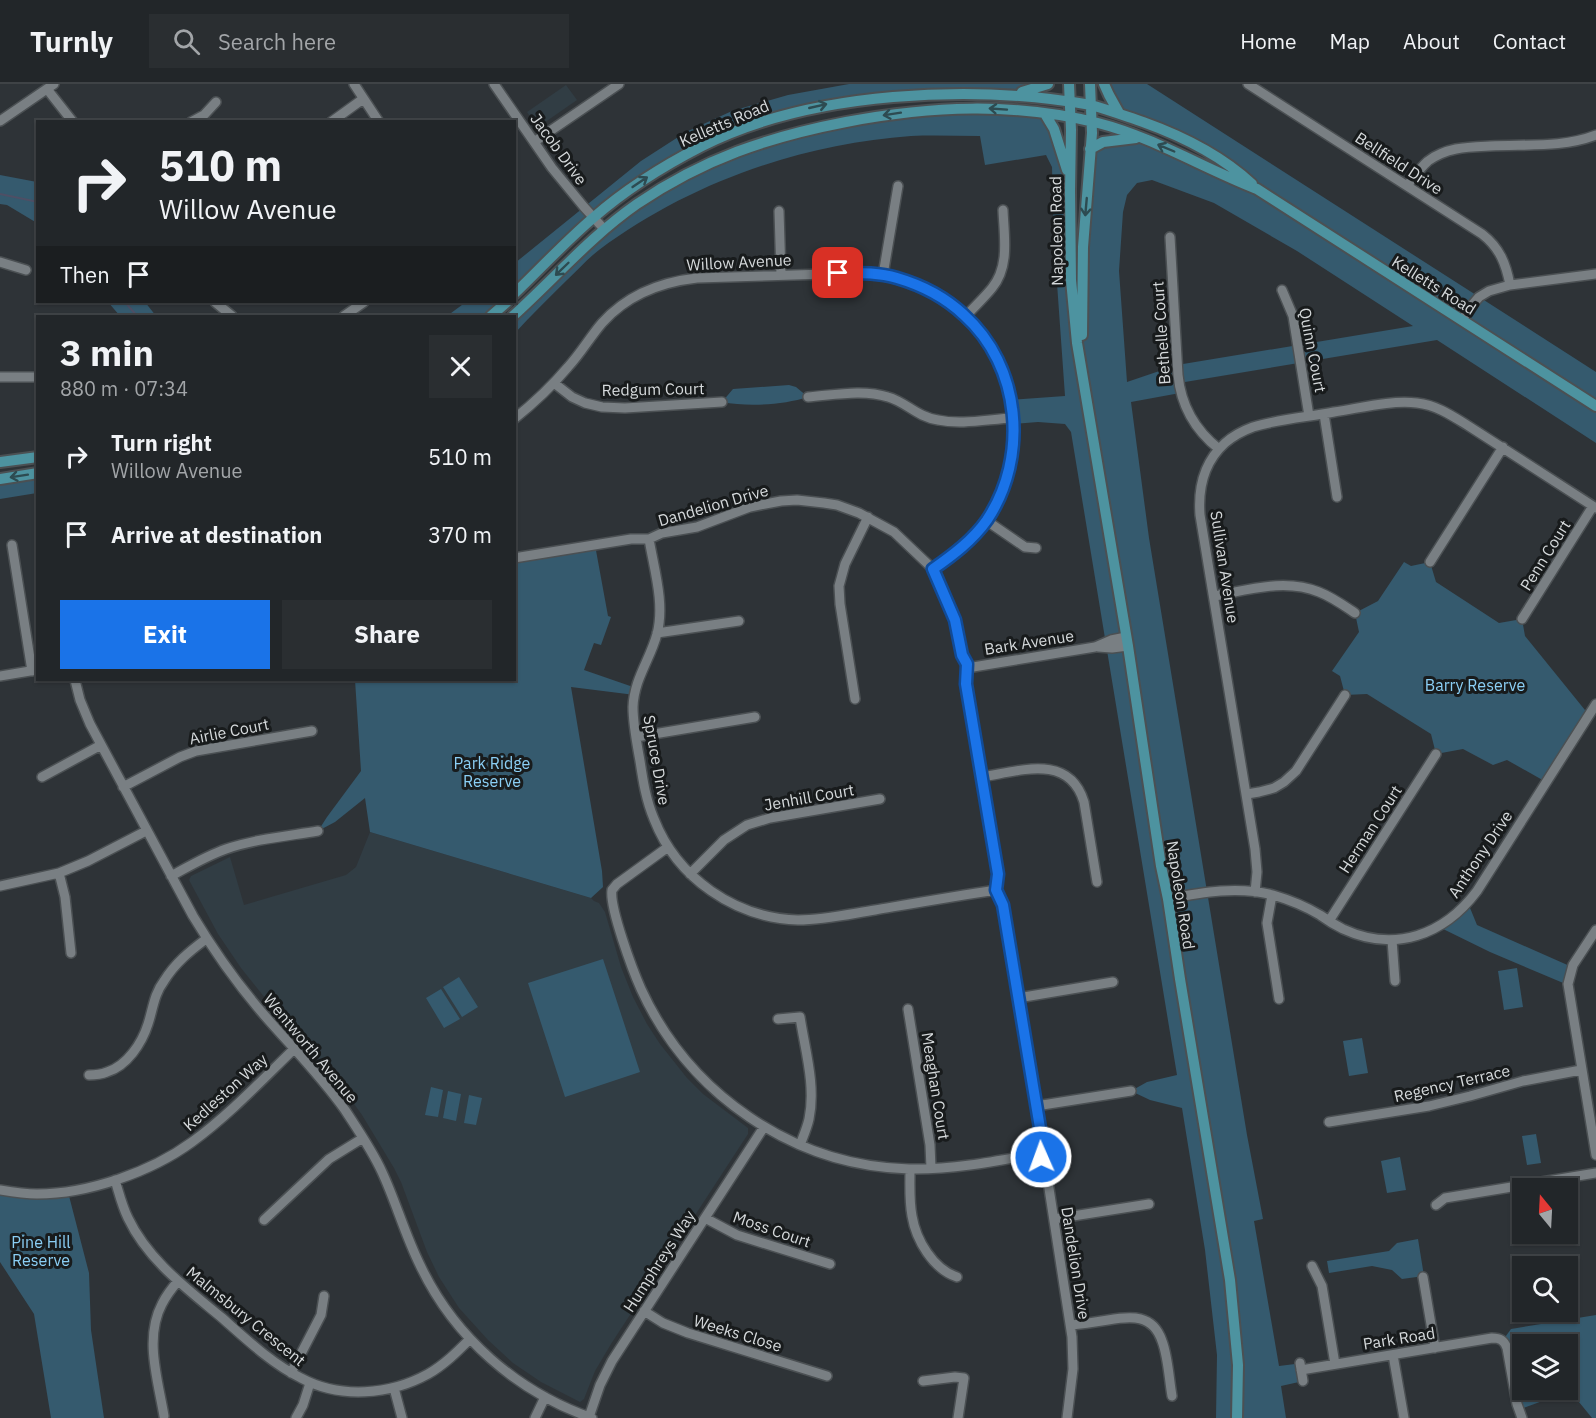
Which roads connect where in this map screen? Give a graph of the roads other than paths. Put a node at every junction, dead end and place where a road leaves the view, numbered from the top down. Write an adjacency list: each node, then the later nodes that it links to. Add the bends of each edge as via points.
1 (354, 84): 11 (street)
2 (494, 84): 26 (street, Jacob Drive)
3 (619, 84): 26 (street)
4 (1048, 84): 10 (main road)
5 (1070, 84): 12 (main road, Napoleon Road)
6 (1090, 84): 14 (main road, Napoleon Road)
7 (1104, 84): 15 (main road)
8 (1248, 84): 30 (street, Bellfield Drive)
9 (50, 86): 18 (street); 22 (street)
10 (1019, 93): 12 (main road, Kelletts Road); 34 (main road, Kelletts Road, one-way to 10, via 634,185 674,161 726,135 773,118 833,103 924,91)
11 (363, 99): 20 (street); 21 (street)
12 (1070, 100): 14 (main road, Kelletts Road); 17 (main road, Napoleon Road)
13 (216, 102): 19 (street)
14 (1090, 105): 15 (main road, Kelletts Road); 23 (main road, Napoleon Road)
15 (1119, 113): 31 (main road, Kelletts Road, via 1202,148)
16 (1045, 114): 17 (main road, Kelletts Road); 28 (main road, via 1054,129); 35 (main road, Kelletts Road, one-way to 35, via 993,108 927,110 783,135 683,176)
17 (1071, 117): 23 (main road, Kelletts Road); 28 (main road, Napoleon Road)
18 (72, 120)
19 (195, 120)
20 (334, 120)
21 (378, 120)
22 (0, 121)
23 (1091, 122): 25 (main road, Kelletts Road); 27 (main road, Napoleon Road)
24 (1596, 135): 30 (street, via 1558,143 1452,149 1424,165)
25 (1139, 137): 27 (main road, via 1103,142); 31 (main road, Kelletts Road, one-way to 25)
26 (534, 142): 34 (street, Jacob Drive)
27 (1090, 149): 56 (main road, Napoleon Road, one-way to 56, via 1083,247)
28 (1070, 179): 56 (main road, Napoleon Road, via 1072,306)
29 (898, 186): 41 (street)
30 (1407, 186): 42 (street, Bellfield Drive, via 1487,238 1500,253)
31 (1257, 189): 53 (main road, Kelletts Road)
32 (1003, 210): 52 (street, via 1005,252 1001,271 992,288)
33 (779, 211): 40 (street)
34 (593, 218): 35 (street, Jacob Drive); 44 (main road, Kelletts Road)
35 (604, 229): 51 (main road, Kelletts Road, one-way to 51)
36 (1170, 237): 66 (street, Bethelle Court, via 1181,394 1194,424)
37 (0, 262): 38 (street)
38 (26, 270)
39 (1596, 274): 42 (street)
40 (781, 275): 41 (street, Willow Avenue); 57 (street, Willow Avenue, via 697,278 647,290 603,322)
41 (883, 275): 52 (street, Willow Avenue, via 926,289)
42 (1510, 285): 53 (street, via 1479,297)
43 (1282, 290): 62 (street, Quinn Court, via 1293,315)
44 (516, 292)
45 (216, 303): 48 (street)
46 (363, 303): 49 (street)
47 (506, 303): 50 (main road)
48 (231, 315)
49 (345, 315)
50 (492, 315)
51 (514, 315)
52 (966, 316): 64 (street, Willow Avenue, via 998,363)
53 (1462, 320): 60 (main road, Kelletts Road)
54 (0, 377): 55 (street)
55 (36, 377)
56 (1083, 377): 86 (main road, Napoleon Road)
57 (554, 383): 59 (street, Redgum Court, via 578,400 602,407); 63 (street, Willow Avenue)
58 (808, 397): 64 (street, via 880,395 925,417 945,422)
59 (722, 402)
60 (1596, 406)
61 (1324, 414): 62 (street, Sullivan Avenue); 65 (street, Sullivan Avenue, via 1397,402 1424,404 1446,412); 71 (street)
62 (1310, 416): 66 (street, Sullivan Avenue, via 1251,428)
63 (516, 417)
64 (1013, 417): 74 (street, Willow Avenue, via 1007,478)
65 (1503, 447): 72 (street, Sullivan Avenue); 79 (street)
66 (1219, 449): 81 (street, Sullivan Avenue, via 1206,471 1199,500)
67 (36, 456): 68 (main road)
68 (0, 462)
69 (36, 473): 70 (main road, one-way to 70)
70 (0, 479)
71 (1337, 497)
72 (1595, 507): 83 (street, Penn Court)
73 (868, 518): 75 (street, Dandelion Drive, via 830,504 781,501); 80 (street, Dandelion Drive, via 894,532); 92 (street, via 845,564 839,586)
74 (987, 521): 77 (street, via 1025,547); 80 (street, Willow Avenue, via 962,548)
75 (649, 539): 78 (street, Dandelion Drive); 85 (street, Spruce Drive, via 659,603)
76 (12, 545): 88 (street)
77 (1036, 548)
78 (516, 558)
79 (1430, 562)
80 (933, 569): 87 (street, Dandelion Drive, via 951,608)
81 (1214, 596): 82 (street, via 1295,586 1319,592); 102 (street, Sullivan Avenue)
82 (1355, 613)
83 (1522, 619)
84 (739, 621): 85 (street)
85 (657, 633): 96 (street, Spruce Drive, via 636,689)
86 (1127, 642): 87 (street, Bark Avenue, via 1111,640 1095,647); 115 (main road, Napoleon Road)
87 (967, 668): 100 (street, Dandelion Drive, via 966,684)
88 (35, 670): 89 (street)
89 (0, 676)
90 (75, 681): 97 (street, Wentworth Avenue, via 84,712)
91 (1345, 695): 102 (street, via 1292,775 1274,788)
92 (855, 699)
93 (1596, 704): 119 (street, Anthony Drive, via 1466,905 1433,930)
94 (755, 717): 96 (street)
95 (312, 731): 101 (street, Airlie Court, via 209,747 180,757)
96 (636, 737): 106 (street, Spruce Drive, via 645,793)
97 (101, 745): 99 (street); 101 (street, Wentworth Avenue)
98 (1436, 754): 116 (street, Herman Court)
99 (42, 777)
100 (982, 777): 110 (street, via 1042,768 1062,773 1072,781 1084,802); 112 (street, Dandelion Drive, via 998,874)
101 (123, 787): 104 (street, Wentworth Avenue)
102 (1247, 794): 113 (street, Sullivan Avenue, via 1256,861)
103 (880, 799): 108 (street, Jenhill Court, via 747,825 724,840)
104 (146, 831): 107 (street); 109 (street, Wentworth Avenue)
105 (318, 831): 109 (street, via 228,848)
106 (668, 847): 108 (street, Spruce Drive); 133 (street, via 608,888 633,968 662,1029 685,1059 711,1087)
107 (59, 873): 111 (street); 120 (street)
108 (690, 874): 112 (street, Spruce Drive, via 717,895 745,909 798,920)
109 (171, 876): 118 (street, Wentworth Avenue)
110 (1097, 882)
111 (0, 886)
112 (996, 890): 123 (street, Dandelion Drive, via 1003,905)
113 (1255, 892): 114 (street, Anthony Drive); 115 (street, Anthony Drive, via 1217,891)
114 (1272, 895): 116 (street, Anthony Drive, via 1299,904); 124 (street, via 1267,923)
115 (1168, 899): 175 (main road, Napoleon Road, via 1230,1280 1238,1365)
116 (1329, 921): 119 (street, Anthony Drive, via 1358,935)
117 (1596, 930): 128 (street, via 1573,965 1568,984)
118 (206, 939): 127 (street, Wentworth Avenue); 129 (street, via 181,959 163,981 135,1050 112,1070)
119 (1392, 940): 121 (street)
120 (71, 952)
121 (1395, 981)
122 (1113, 982): 123 (street)
123 (1018, 998): 131 (street, Dandelion Drive)
124 (1279, 999)
125 (908, 1009): 138 (street, Meaghan Court)
126 (778, 1019): 135 (street, via 800,1017 812,1098)
127 (294, 1049): 134 (street, Wentworth Avenue, via 333,1094); 141 (street, Kedleston Way, via 189,1144)
128 (1581, 1070): 132 (street, Regency Terrace, via 1429,1106); 137 (street)
129 (89, 1075)
130 (1131, 1091): 131 (street)
131 (1036, 1106): 136 (street, Dandelion Drive)
132 (1329, 1122)
133 (764, 1127): 135 (street); 145 (street, Humphreys Way)
134 (363, 1138): 147 (street, via 329,1159); 156 (street, Wentworth Avenue, via 429,1282 444,1308)
135 (800, 1145): 139 (street, via 860,1164)
136 (1040, 1153): 138 (street); 146 (street, Dandelion Drive)
137 (1596, 1155)
138 (932, 1168): 139 (street)
139 (910, 1169): 150 (street, via 912,1218 919,1236 935,1263)
140 (1596, 1173): 144 (street, via 1444,1198)
141 (115, 1180): 142 (street, Kedleston Way, via 55,1194); 152 (street, Malmsbury Crescent, via 127,1217 141,1241)
142 (0, 1190)
143 (1149, 1204): 146 (street)
144 (1436, 1205)
145 (705, 1218): 148 (street, Moss Court, via 729,1232); 154 (street, Humphreys Way)
146 (1054, 1219): 155 (street, Dandelion Drive)
147 (264, 1220)
148 (831, 1264)
149 (1312, 1266): 159 (street, via 1322,1286)
150 (957, 1277)
151 (1423, 1277): 157 (street)
152 (178, 1281): 160 (street, Malmsbury Crescent); 168 (street, via 162,1304 154,1330 154,1357)
153 (324, 1296): 160 (street, via 321,1316)
154 (644, 1311): 161 (street, Weeks Close, via 688,1333); 169 (street, Humphreys Way, via 606,1372)
155 (1071, 1325): 166 (street, via 1130,1317 1147,1321 1163,1341); 174 (street, Dandelion Drive, via 1073,1369)
156 (470, 1339): 165 (street, Malmsbury Crescent, via 439,1367); 167 (street, Wentworth Avenue, via 502,1369)
157 (1435, 1348): 158 (street, Park Road); 177 (street, Park Road, via 1492,1338 1503,1340)
158 (1393, 1354): 159 (street, Park Road); 176 (street)
159 (1335, 1364): 163 (street, Park Road, via 1300,1366)
160 (291, 1373): 164 (street, Malmsbury Crescent)
161 (827, 1376)
162 (923, 1381): 173 (street, via 964,1378)
163 (1303, 1381)
164 (310, 1383): 165 (street, Malmsbury Crescent, via 360,1392); 170 (street)
165 (394, 1388): 171 (street)
166 (1172, 1396)
167 (544, 1397): 169 (street, Wentworth Avenue); 172 (street)
168 (164, 1416)
169 (591, 1417)
170 (296, 1418)
171 (402, 1418)
172 (535, 1418)
173 (958, 1418)
174 (1067, 1418)
175 (1237, 1418)
176 (1404, 1418)
177 (1522, 1418)

